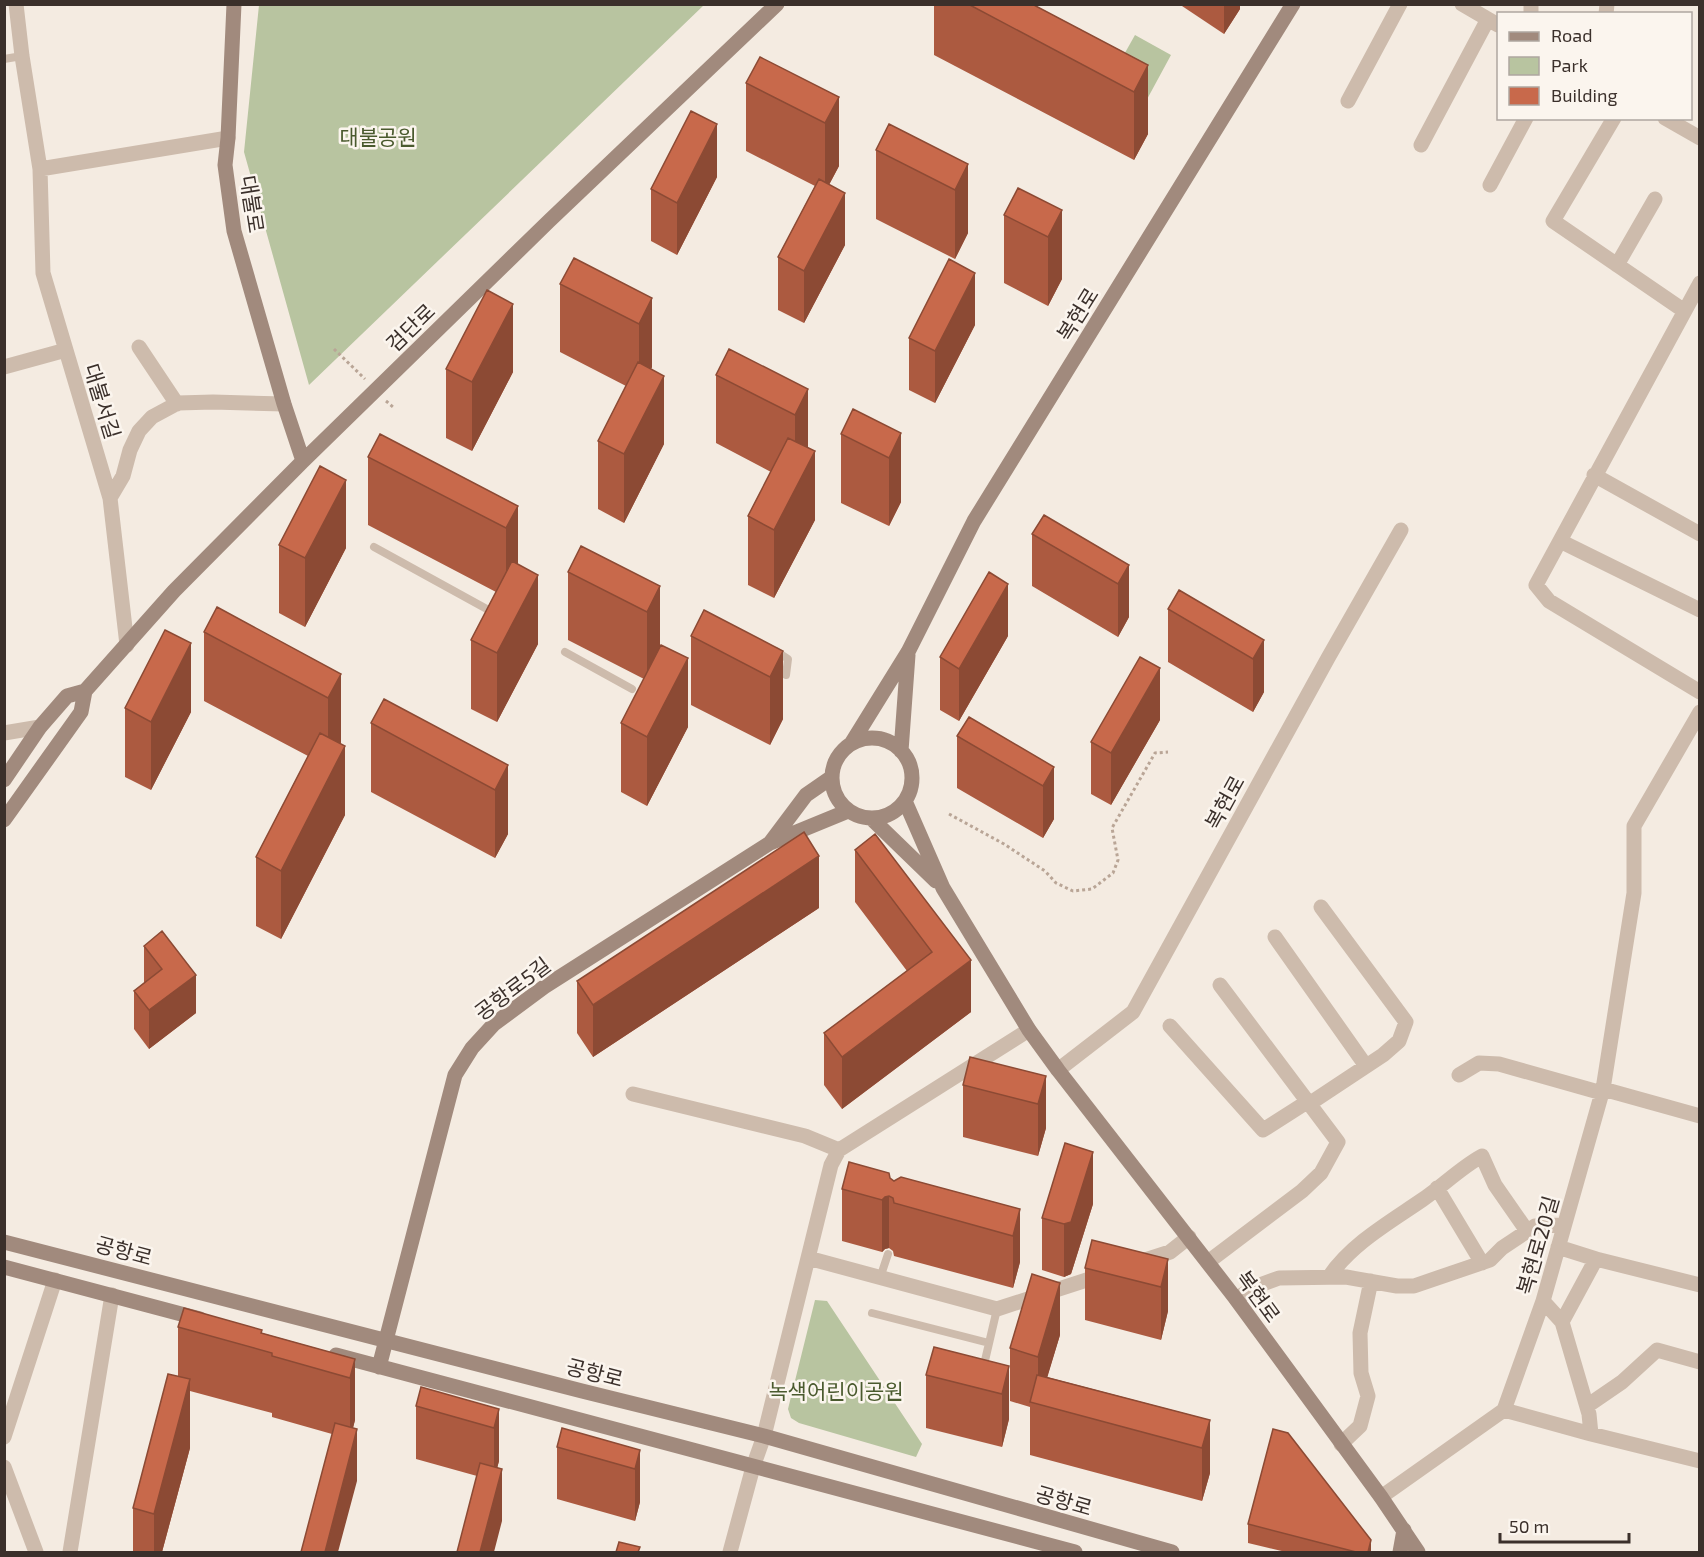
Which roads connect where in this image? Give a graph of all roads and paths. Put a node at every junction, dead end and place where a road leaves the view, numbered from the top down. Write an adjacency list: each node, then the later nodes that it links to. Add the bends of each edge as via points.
1 (16, 4): 8 (street, 대불서길)
2 (234, 4): 14 (main road, 대불로)
3 (777, 4): 28 (main road, 검단로)
4 (1293, 4): 40 (main road, 복현로, via 974,522)
5 (1400, 4): 10 (street)
6 (1462, 4): 7 (street)
7 (1493, 22): 16 (street)
8 (22, 56): 9 (lane); 17 (street, 대불서길)
9 (4, 59)
10 (1348, 101)
11 (1525, 120): 18 (street)
12 (1613, 120): 20 (street, via 1552,221)
13 (1668, 120): 15 (street)
14 (228, 138): 17 (street); 27 (main road, 대불로, via 225,165 234,231)
15 (1700, 138)
16 (1421, 145)
17 (40, 169): 24 (street, 대불서길, via 43,273)
18 (1490, 185)
19 (1654, 199): 20 (street)
20 (1617, 266): 22 (street)
21 (1700, 283): 22 (street)
22 (1683, 310): 29 (street)
23 (139, 347): 26 (street)
24 (66, 350): 25 (street); 30 (street, 대불서길)
25 (4, 367)
26 (177, 404): 27 (street); 30 (street, via 152,417 139,432 123,476)
27 (284, 404): 28 (main road, 대불로)
28 (303, 461): 37 (main road, 검단로, via 174,591)
29 (1594, 475): 32 (street); 33 (street)
30 (110, 498): 37 (street, 대불서길)
31 (1401, 530): 66 (street, 복현로, via 1133,1012)
32 (1700, 534)
33 (1560, 541): 35 (street); 44 (street, via 1536,585 1549,601)
34 (374, 547): 36 (lane)
35 (1700, 610)
36 (503, 618)
37 (127, 645): 43 (main road, 검단로)
38 (769, 647): 41 (lane, via 788,659)
39 (565, 652): 42 (lane)
40 (908, 652): 48 (main road, 복현로); 49 (main road)
41 (786, 675)
42 (632, 689)
43 (85, 691): 46 (main road, 검단로, via 67,696); 57 (main road, 검단로, via 81,712)
44 (1700, 692)
45 (1700, 712): 68 (street, 복현로20길, via 1634,825 1634,893)
46 (40, 727): 47 (street); 52 (main road, 검단로)
47 (4, 733)
48 (851, 744): 49 (main road, via 878,739); 51 (main road, via 834,765)
49 (901, 751): 53 (main road, via 912,776)
50 (1168, 752): 55 (path, via 1155,753 1112,828 1118,860 1113,873 1092,889 1073,891 1056,883 1004,844)
51 (832, 777): 54 (main road, via 833,790); 58 (main road, via 806,795)
52 (4, 780)
53 (905, 801): 56 (main road, via 885,816); 59 (main road)
54 (848, 810): 56 (main road); 58 (main road)
55 (949, 814)
56 (872, 819): 59 (main road)
57 (4, 820)
58 (770, 843): 97 (main road, 공항로5길, via 544,987 494,1024 472,1048 455,1075)
59 (943, 888): 64 (main road, 복현로)
60 (1322, 907): 65 (street, via 1406,1022 1399,1041)
61 (1275, 937): 65 (street)
62 (1220, 985): 70 (street)
63 (1170, 1026): 70 (street, via 1263,1130)
64 (1029, 1030): 66 (main road, 복현로); 72 (street)
65 (1366, 1066): 70 (street)
66 (1058, 1070): 76 (main road, 복현로)
67 (1459, 1075): 68 (street, via 1479,1063 1499,1064)
68 (1602, 1091): 71 (street); 74 (street, 복현로20길)
69 (633, 1094): 72 (street, via 805,1136)
70 (1308, 1103): 82 (street, via 1338,1142 1321,1173)
71 (1700, 1116)
72 (839, 1150): 80 (street, via 831,1165)
73 (1437, 1188): 75 (street, via 1482,1156 1495,1185); 83 (street); 85 (street, via 1341,1260)
74 (1564, 1225): 75 (street, via 1535,1226); 78 (street, 복현로20길)
75 (1527, 1231): 83 (street)
76 (1189, 1238): 82 (main road, 복현로); 93 (street, via 1170,1252)
77 (4, 1242): 97 (main road, 공항로)
78 (1558, 1247): 81 (street); 92 (street, 복현로20길)
79 (888, 1254): 86 (lane)
80 (808, 1258): 86 (street); 106 (street)
81 (1596, 1259): 89 (street); 96 (street)
82 (1208, 1262): 91 (main road, 복현로)
83 (1482, 1263): 88 (street, via 1414,1286)
84 (4, 1267): 87 (main road)
85 (1329, 1277): 88 (street); 91 (street, via 1279,1278)
86 (880, 1278): 93 (street)
87 (55, 1280): 90 (main road); 107 (street)
88 (1371, 1281): 108 (street, via 1360,1333 1361,1373 1368,1396 1360,1426)
89 (1700, 1285)
90 (112, 1295): 95 (main road); 115 (street)
91 (1236, 1299): 108 (main road, 복현로)
92 (1543, 1301): 96 (street); 104 (street, 복현로20길)
93 (997, 1309): 98 (lane)
94 (872, 1313): 98 (lane)
95 (212, 1322)
96 (1562, 1322): 103 (street)
97 (387, 1340): 101 (main road, 공항로5길); 106 (main road, 공항로)
98 (989, 1343): 102 (lane)
99 (323, 1352): 101 (main road)
100 (1700, 1362): 103 (street, via 1657,1350 1622,1382)
101 (379, 1367): 111 (main road)
102 (980, 1377)
103 (1587, 1406): 105 (street)
104 (1504, 1410): 105 (street); 112 (street)
105 (1595, 1435): 109 (street)
106 (765, 1436): 111 (street); 118 (main road, 공항로)
107 (4, 1437)
108 (1341, 1444): 112 (main road, 복현로)
109 (1700, 1461)
110 (4, 1467): 114 (street)
111 (753, 1467): 116 (street); 117 (main road)
112 (1382, 1497): 113 (main road, 복현로)
113 (1404, 1530): 119 (main road); 120 (main road, 복현로)
114 (36, 1552)
115 (70, 1552)
116 (730, 1552)
117 (1069, 1552)
118 (1172, 1552)
119 (1400, 1552)
120 (1418, 1552)

